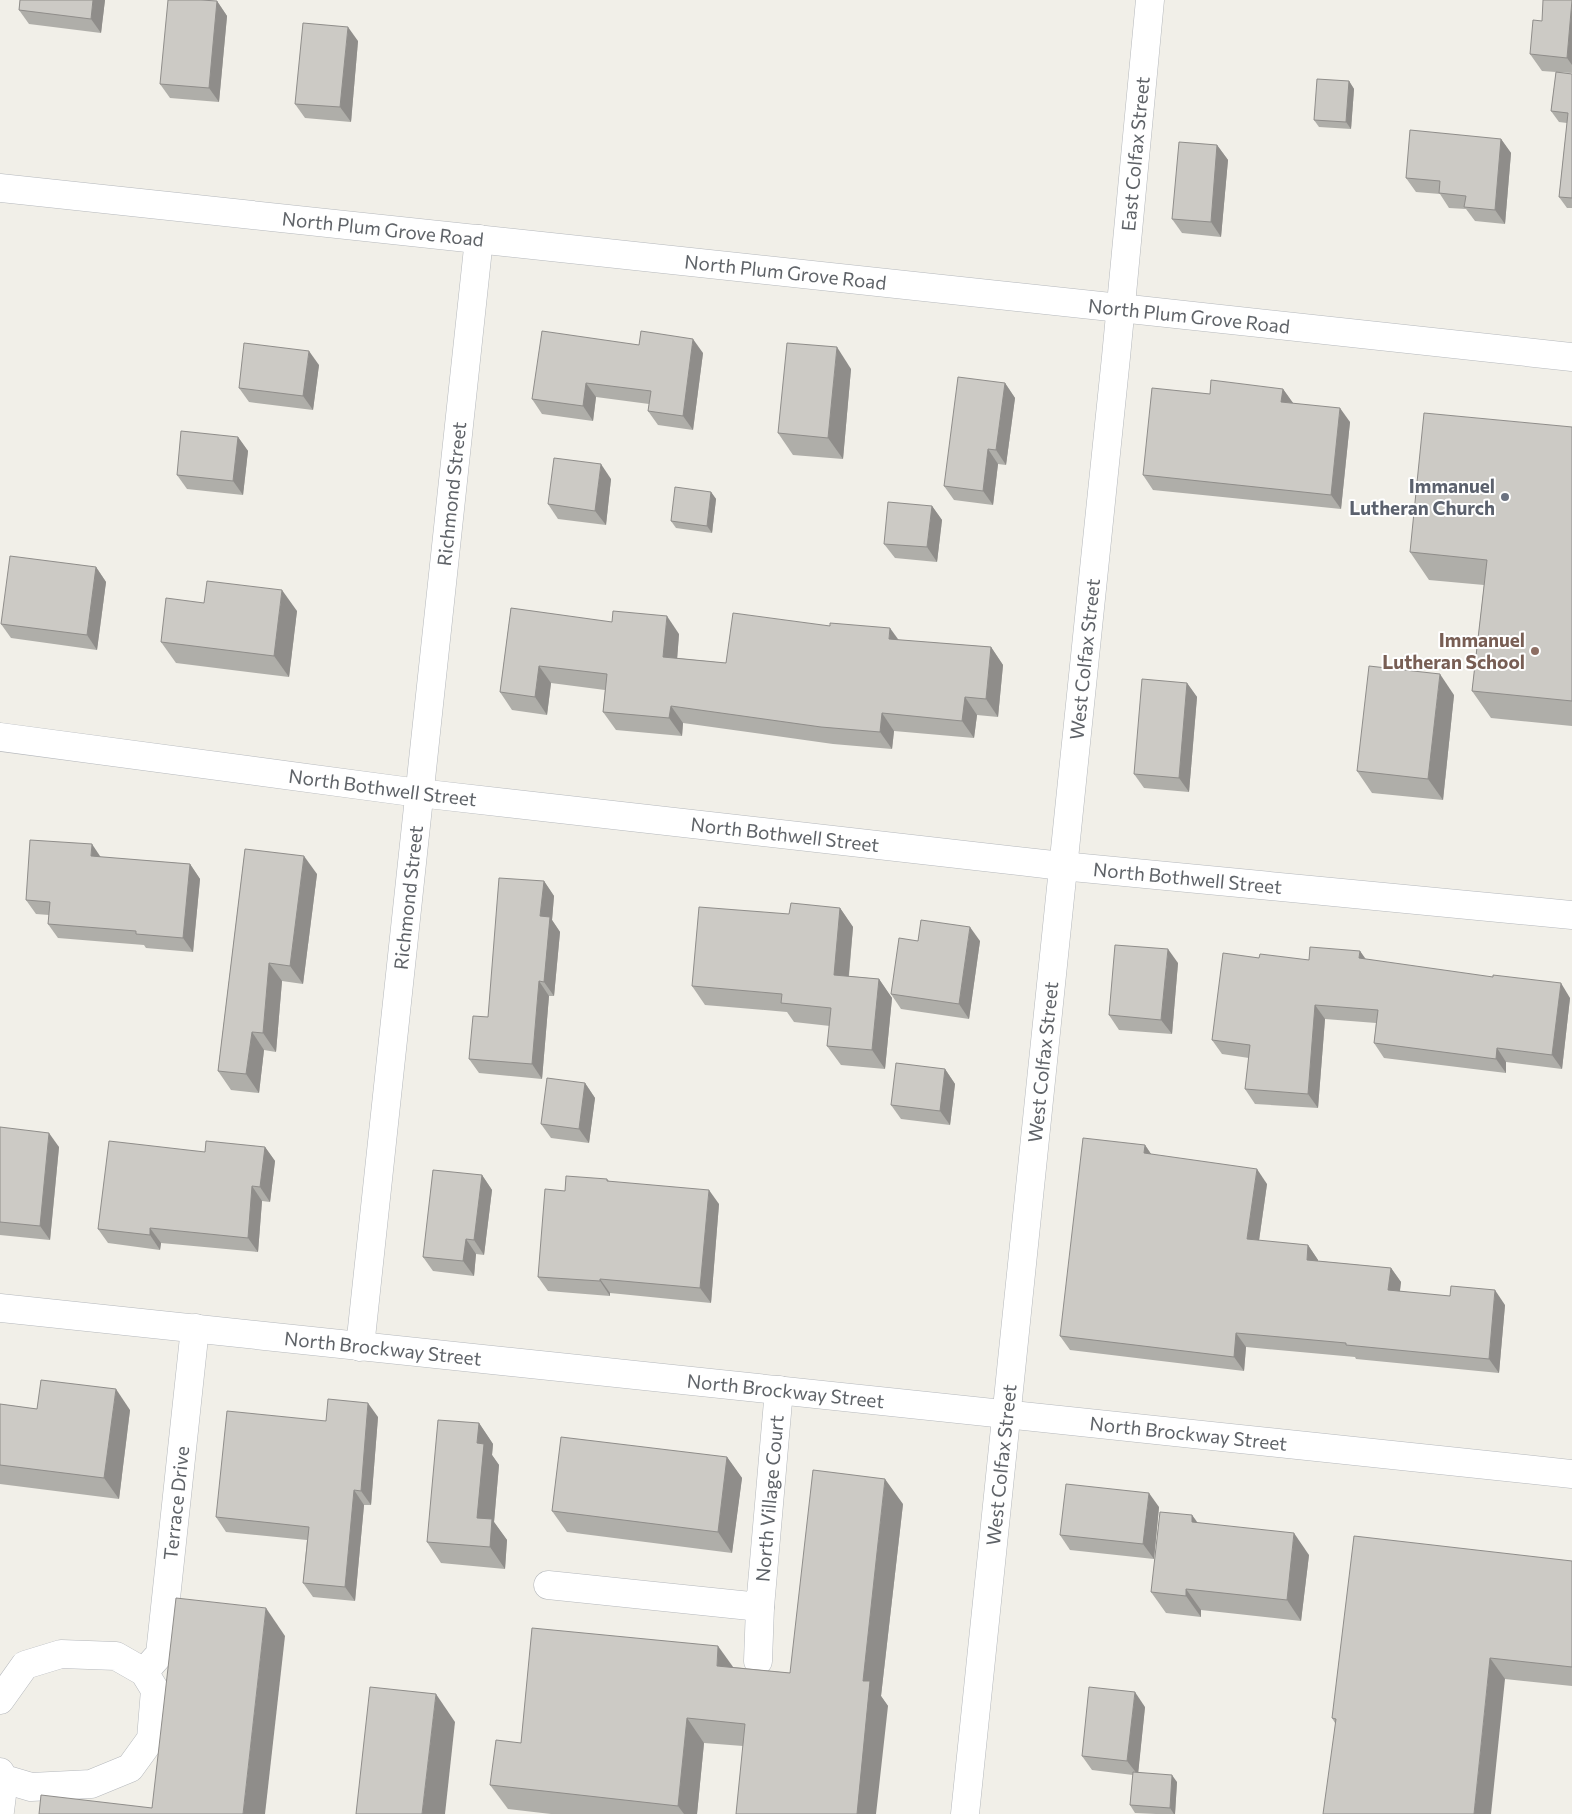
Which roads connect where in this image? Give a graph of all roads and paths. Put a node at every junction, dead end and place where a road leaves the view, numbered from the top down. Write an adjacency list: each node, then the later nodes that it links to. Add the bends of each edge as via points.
1 (1150, 0): 4 (street, East Colfax Street)
2 (0, 188): 3 (street, North Plum Grove Road)
3 (479, 239): 4 (street, North Plum Grove Road); 7 (street, Richmond Street)
4 (1120, 308): 5 (street, North Plum Grove Road); 8 (street, West Colfax Street)
5 (1572, 357)
6 (0, 738): 7 (street, North Bothwell Street)
7 (419, 793): 8 (street, North Bothwell Street); 12 (street, Richmond Street)
8 (1062, 866): 9 (street, North Bothwell Street); 14 (street, West Colfax Street)
9 (1572, 915)
10 (0, 1308): 11 (street, North Brockway Street)
11 (195, 1328): 12 (street, North Brockway Street); 19 (street, Terrace Drive, via 160,1654)
12 (360, 1347): 13 (street, North Brockway Street)
13 (779, 1390): 14 (street, North Brockway Street); 17 (street, North Village Court)
14 (1006, 1414): 15 (street, North Brockway Street); 23 (street, West Colfax Street)
15 (1572, 1474)
16 (548, 1585): 17 (street, North Village Court)
17 (760, 1607): 18 (street, North Village Court)
18 (758, 1661)
19 (144, 1672): 20 (street, via 116,1656 61,1654 24,1665); 21 (street, via 156,1690 151,1738 130,1768 90,1784 31,1787)
20 (0, 1700)
21 (2, 1775): 22 (street)
22 (0, 1811)
23 (965, 1814)

